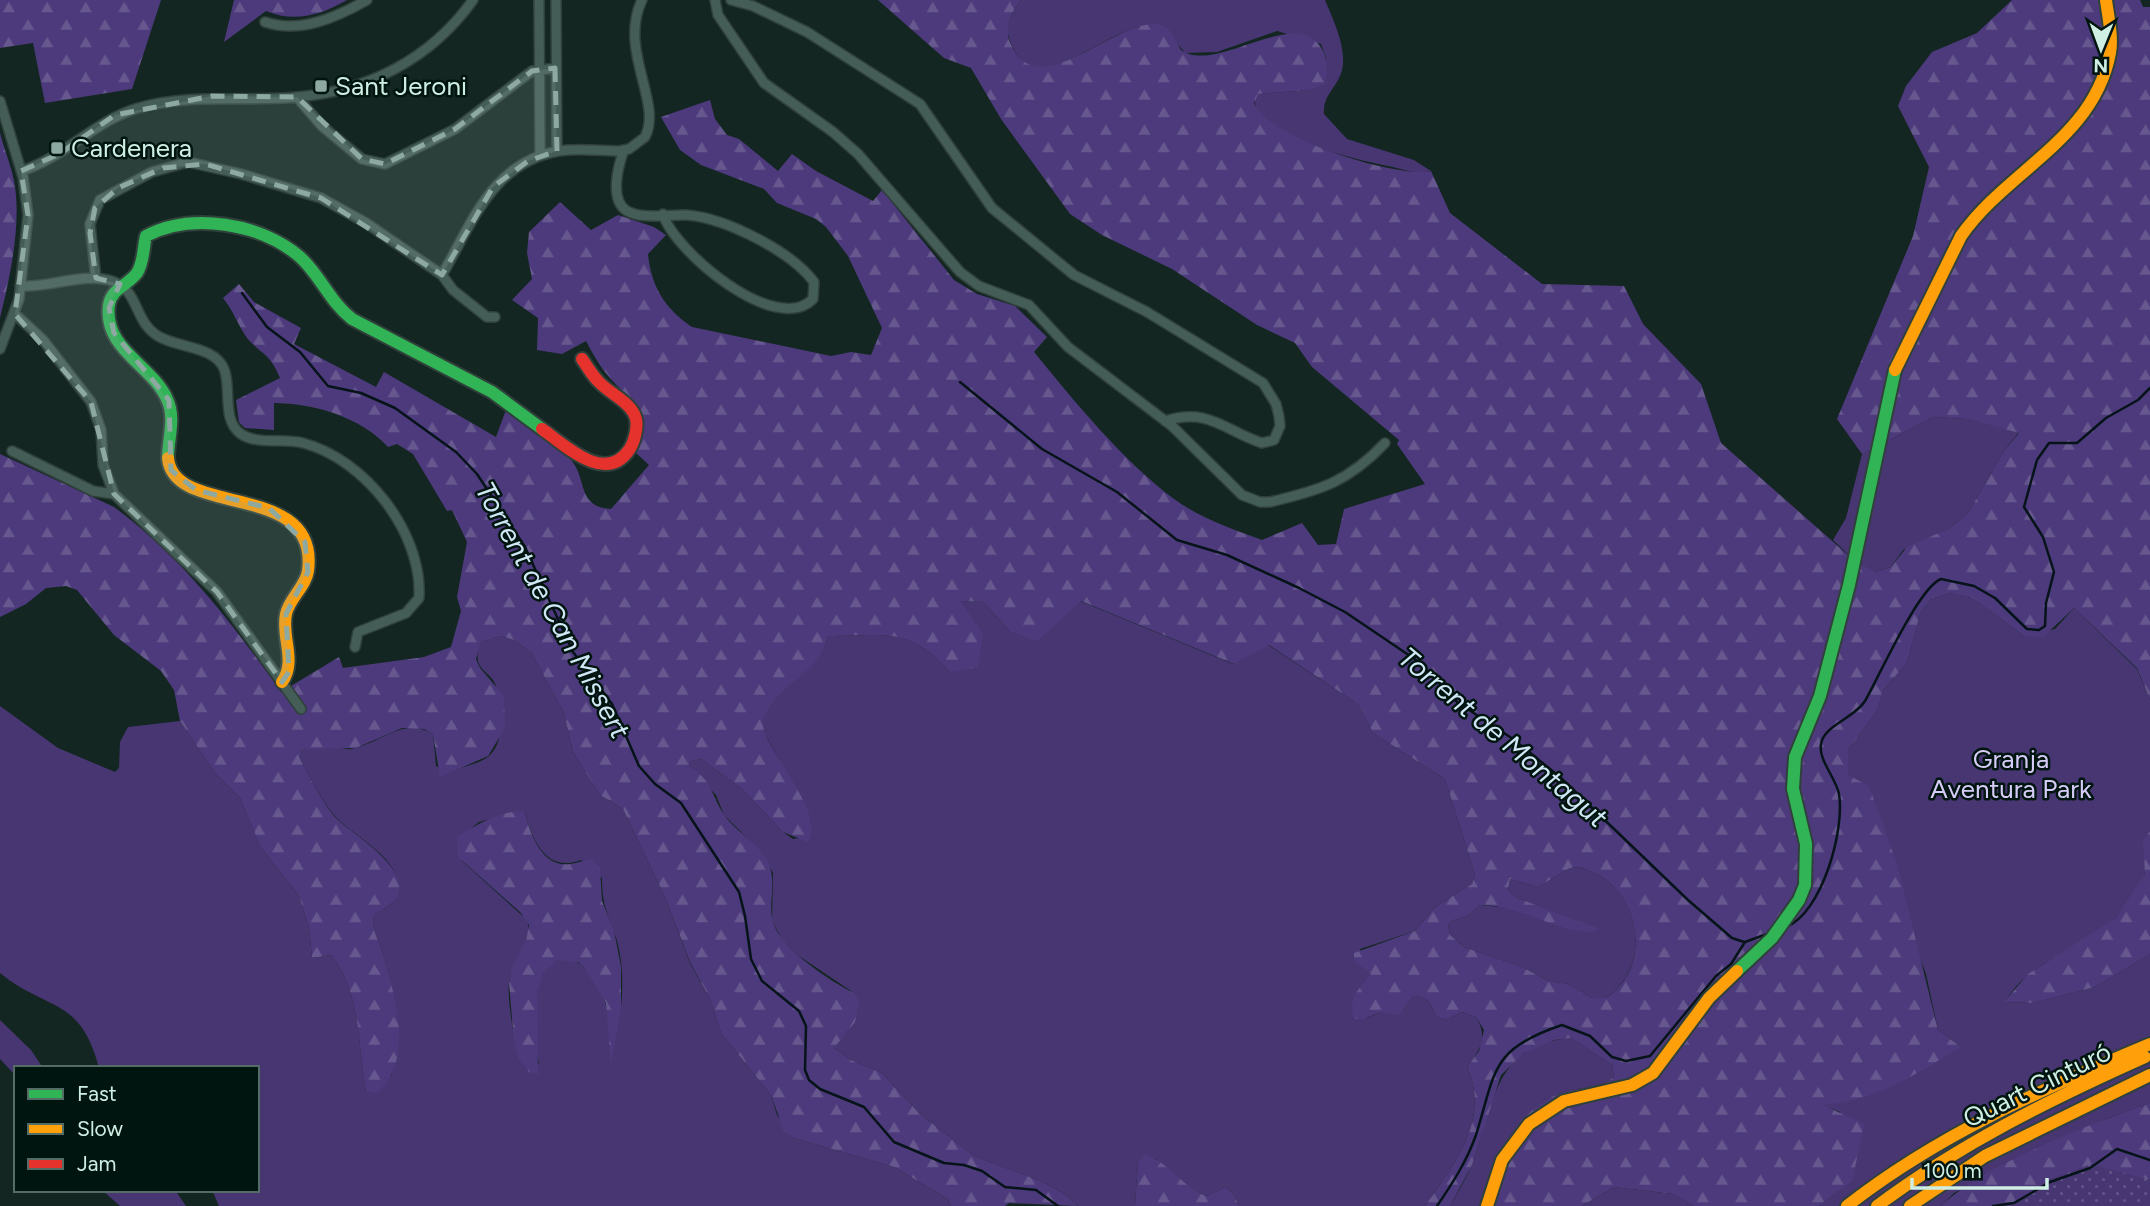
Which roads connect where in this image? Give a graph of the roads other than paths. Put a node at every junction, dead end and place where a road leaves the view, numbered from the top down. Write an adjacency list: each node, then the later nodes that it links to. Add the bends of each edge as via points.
1 (367, 0): 9 (street, via 317,22 289,26)
2 (472, 0): 12 (street, via 445,34 390,73 355,86)
3 (539, 0): 11 (street)
4 (556, 0): 10 (street)
5 (642, 0): 14 (street, via 634,25 634,48 650,124 638,144)
6 (716, 0): 27 (street, via 718,15 764,83 858,154 960,272 979,286 1029,304 1068,347)
7 (731, 0): 27 (street, via 807,32 920,104 992,208 1074,275 1251,374 1270,393 1280,426 1274,440 1262,443 1217,421 1189,417)
8 (2106, 0): 37 (main road, via 2111,51 2098,93 2062,141 2010,181 1975,216 1896,365 1849,584 1819,696 1795,757 1793,789 1806,844 1805,885 1799,900 1772,938 1709,999 1653,1073 1632,1086 1564,1101 1529,1124 1502,1160)
9 (265, 22)
10 (555, 68): 11 (street); 15 (street)
11 (539, 69): 12 (street, via 455,130 385,164 362,159); 16 (street)
12 (297, 97): 17 (street, via 212,96 138,108 116,115 59,154)
13 (0, 101): 17 (street)
14 (624, 150): 15 (street); 18 (street, via 618,174 621,204 634,213)
15 (557, 151): 16 (street)
16 (540, 156): 19 (street, via 493,187)
17 (21, 171): 22 (street, via 28,215)
18 (663, 215): 18 (street, via 715,220 754,238 809,276 815,288 813,299 800,307 778,306 732,289 672,231)
19 (442, 275): 20 (street, via 321,198 188,162 152,172 100,201 90,224); 24 (street, via 478,310)
20 (96, 278): 21 (street); 22 (street)
21 (120, 284): 26 (main road, via 135,275 146,236 158,228 199,223 270,239 300,257 336,306 352,319 492,392 588,462 613,464 634,443 636,419); 31 (street, via 157,336 220,362 237,432 250,439 293,440 328,453 356,471 391,512 415,561 419,598 406,613 358,632); 32 (main road, via 109,308 114,333 124,351 169,400 167,456 178,479 196,490 269,508 305,542 308,572 286,614 289,672)
22 (20, 286): 23 (street)
23 (15, 314): 25 (street); 30 (street, via 43,340 92,402 101,430 103,465)
24 (495, 317)
25 (0, 349)
26 (582, 359)
27 (1166, 421): 28 (street, via 1233,488 1260,502 1340,482)
28 (1385, 443)
29 (12, 451): 30 (street, via 93,491)
30 (114, 494): 32 (street, via 217,592)
31 (355, 647)
32 (282, 682): 33 (street)
33 (301, 709)
34 (2150, 1044): 38 (main road, via 1964,1128)
35 (2150, 1055): 39 (main road, Quart Cinturó, via 1963,1146)
36 (2150, 1076): 40 (main road, Quart Cinturó, via 1985,1156)
37 (1487, 1206)
38 (1847, 1206)
39 (1877, 1206)
40 (1910, 1206)

